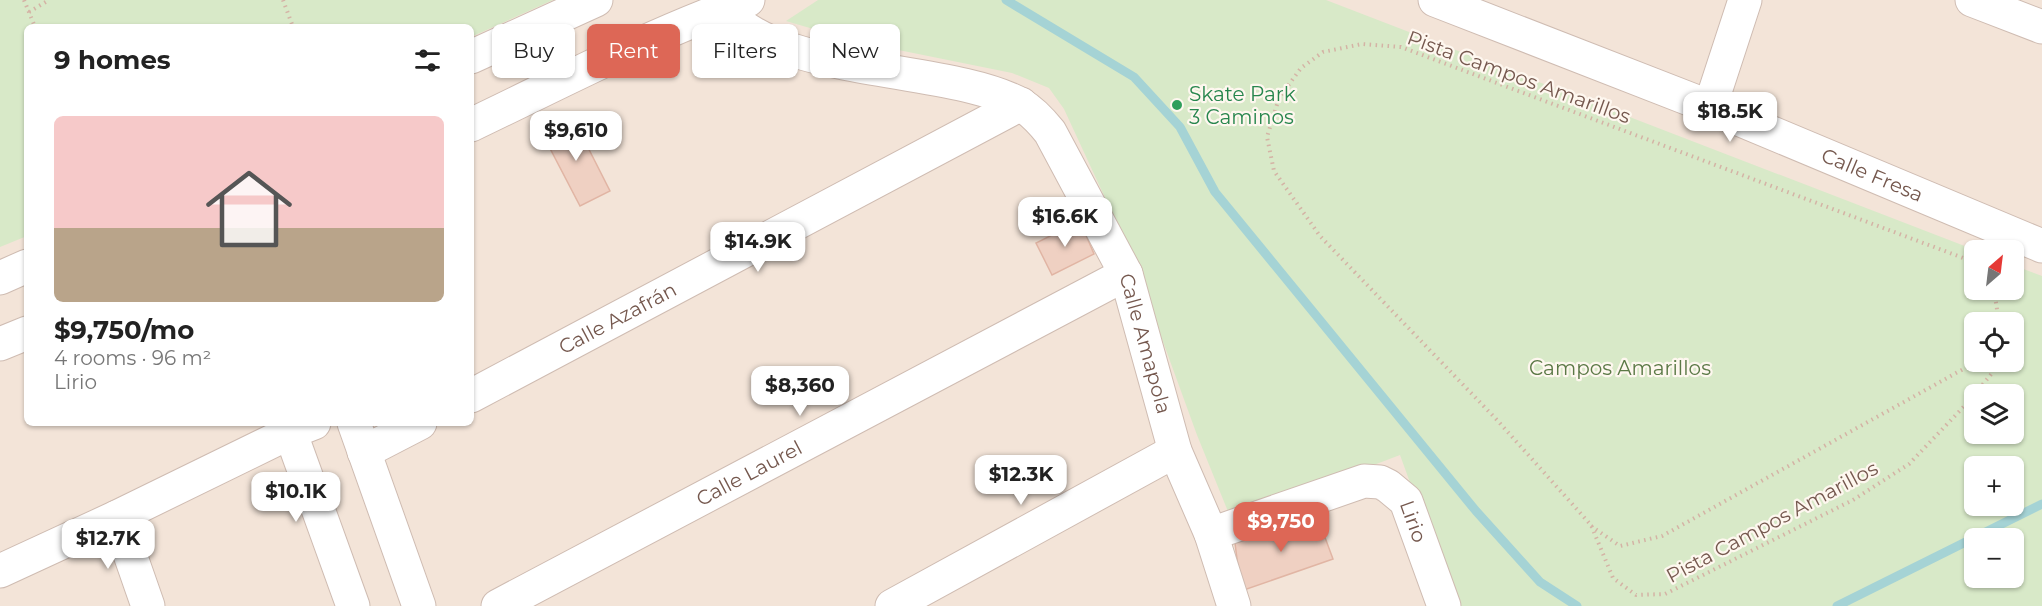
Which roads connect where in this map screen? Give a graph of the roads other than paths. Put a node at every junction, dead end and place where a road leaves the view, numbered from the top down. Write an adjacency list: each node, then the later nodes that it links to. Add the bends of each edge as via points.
1 (596, 0): 7 (street)
2 (1435, 0): 9 (street, Calle Fresa)
3 (1745, 0): 9 (street)
4 (1972, 0): 6 (street)
5 (730, 3): 8 (street, Calle Amapola, via 738,24 777,44 830,61 938,79); 10 (street)
6 (2029, 15)
7 (474, 56)
8 (1021, 104): 13 (street, Calle Amapola, via 1050,132); 17 (street, Calle Azafrán)
9 (1710, 107): 11 (street, Calle Fresa)
10 (474, 124)
11 (2042, 246)
12 (24, 267): 14 (street)
13 (1126, 274): 21 (street, Calle Amapola); 28 (street, Calle Laurel)
14 (0, 278)
15 (24, 334): 16 (street)
16 (0, 344)
17 (474, 394)
18 (297, 426): 22 (street); 26 (street)
19 (408, 426): 20 (street)
20 (359, 438): 27 (street)
21 (1175, 451): 23 (street, Calle Amapola); 29 (street)
22 (117, 517): 24 (street); 25 (street)
23 (1211, 534): 30 (street, Calle Amapola); 31 (street, Lirio, via 1364,481 1380,482 1406,501)
24 (0, 572)
25 (148, 606)
26 (353, 606)
27 (419, 606)
28 (498, 606)
29 (892, 606)
30 (1234, 606)
31 (1444, 606)

